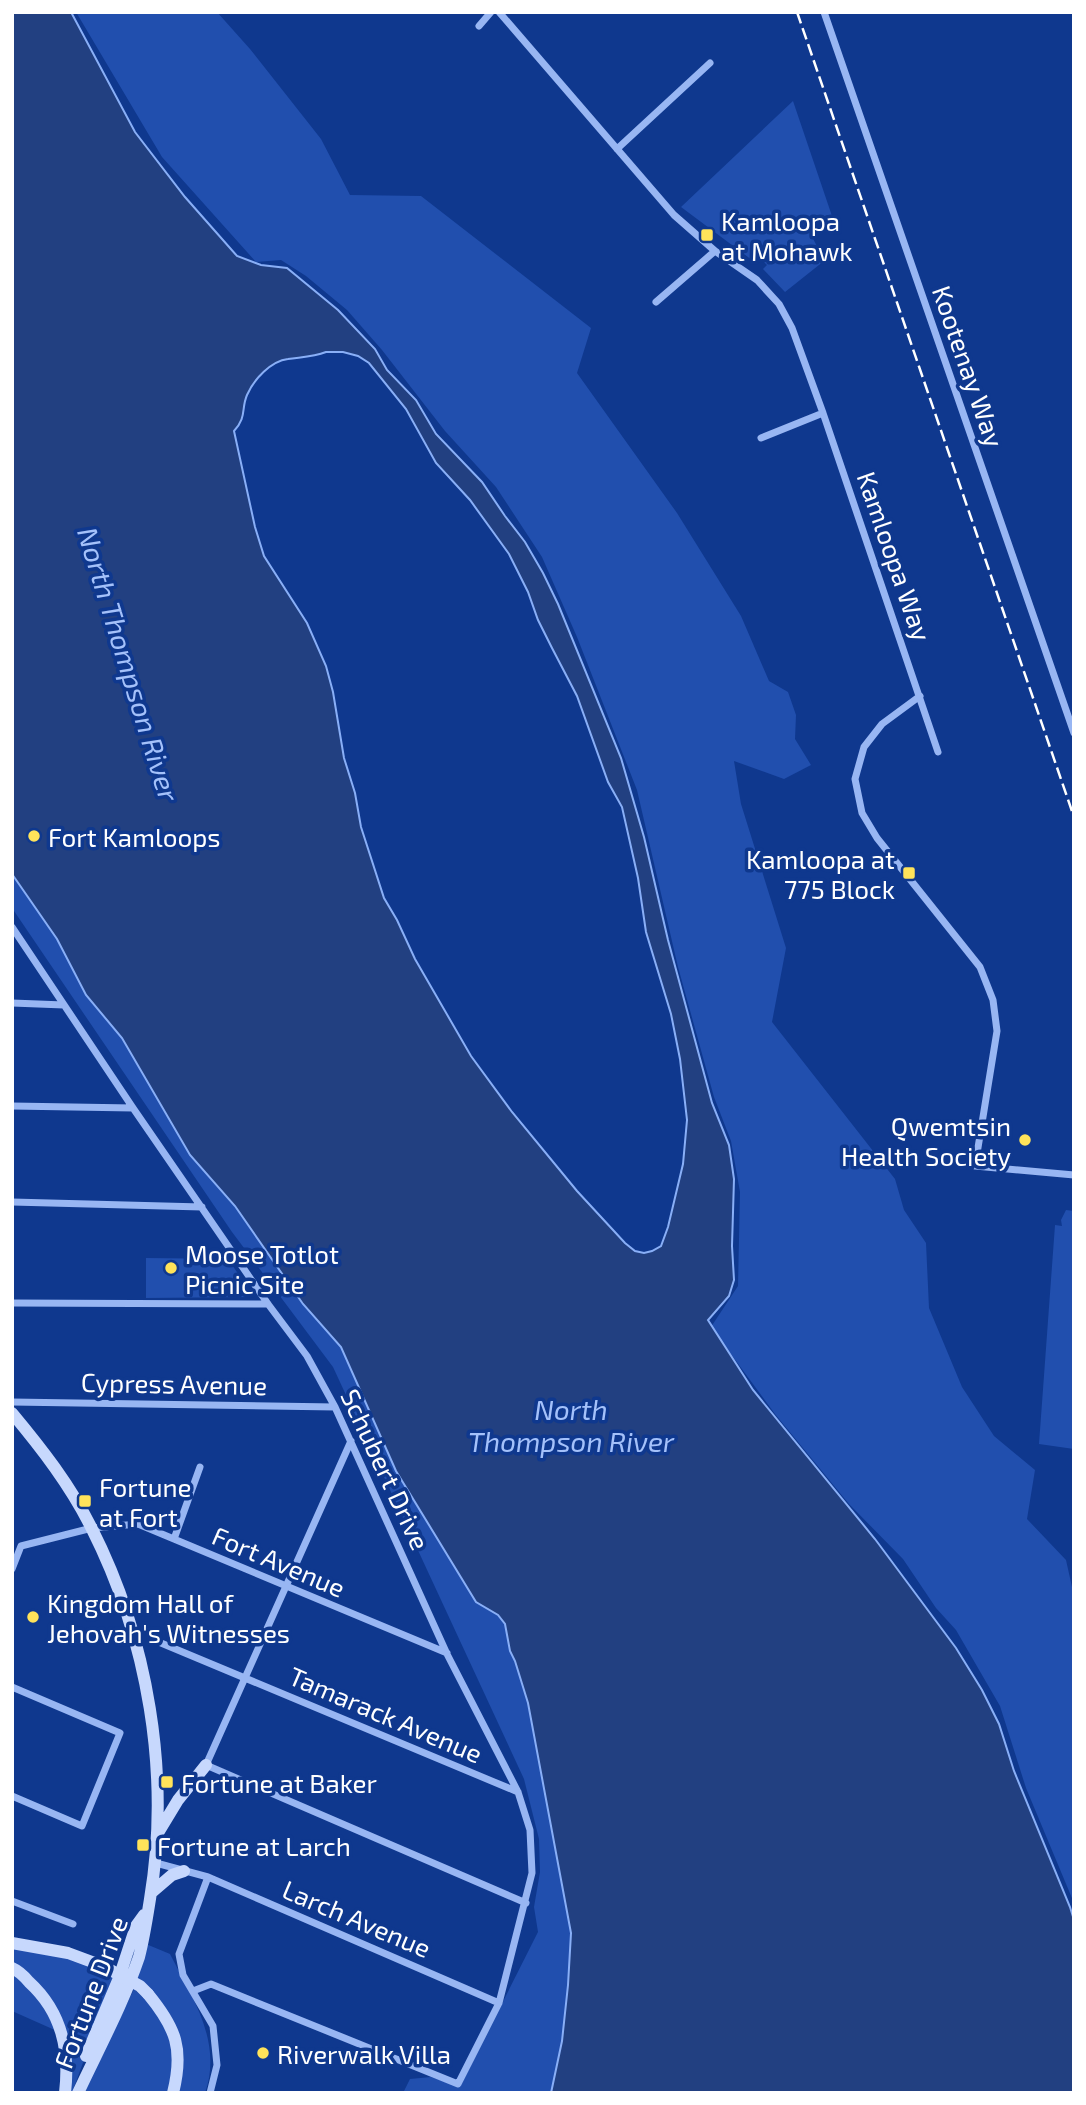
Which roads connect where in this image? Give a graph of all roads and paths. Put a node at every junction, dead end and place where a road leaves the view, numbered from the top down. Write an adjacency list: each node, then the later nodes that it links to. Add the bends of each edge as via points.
1 (491, 12): 4 (street)
2 (499, 12): 6 (street, Kamloopa Way)
3 (824, 12): 12 (street, Kootenay Way)
4 (479, 26)
5 (710, 64): 6 (street)
6 (617, 149): 7 (street, Kamloopa Way, via 674,215)
7 (715, 251): 8 (street); 9 (street, Kamloopa Way, via 747,272 779,304)
8 (656, 302)
9 (823, 413): 10 (street); 11 (street, Kamloopa Way)
10 (761, 438)
11 (920, 696): 13 (street, Kamloopa Way); 19 (street, via 882,724 864,747 855,779 862,813 877,838 980,967 993,1000 997,1031 975,1166)
12 (1074, 733)
13 (938, 752)
14 (12, 927): 16 (street, Schubert Drive)
15 (12, 1003): 16 (street)
16 (64, 1005): 18 (street, Schubert Drive)
17 (12, 1106): 18 (street)
18 (133, 1108): 21 (street, Schubert Drive)
19 (1074, 1175)
20 (12, 1202): 21 (street)
21 (202, 1207): 23 (street, Schubert Drive)
22 (12, 1303): 23 (street)
23 (268, 1304): 25 (street, Schubert Drive, via 307,1356)
24 (12, 1402): 25 (street, Cypress Avenue)
25 (335, 1407): 27 (street, Schubert Drive)
26 (12, 1413): 29 (main road, Fortune Drive, via 54,1464)
27 (351, 1441): 32 (street); 34 (street, Schubert Drive)
28 (200, 1467): 30 (street)
29 (92, 1528): 30 (street, Fort Avenue, via 138,1524); 31 (street, Fort Avenue, via 22,1546); 40 (main road, Fortune Drive, via 125,1608 139,1658 156,1750)
30 (174, 1539): 32 (street, Fort Avenue)
31 (12, 1569)
32 (286, 1586): 34 (street, Fort Avenue); 35 (street)
33 (161, 1643): 35 (street, Tamarack Avenue)
34 (447, 1654): 38 (street, Schubert Drive)
35 (245, 1678): 37 (street); 38 (street, Tamarack Avenue)
36 (12, 1687): 39 (street, via 120,1733 82,1826)
37 (206, 1765): 40 (main road); 46 (street)
38 (518, 1792): 46 (street, Schubert Drive, via 530,1830 532,1873)
39 (12, 1796)
40 (158, 1834): 41 (main road, Fortune Drive)
41 (156, 1863): 42 (street, Larch Avenue); 44 (main road, Fortune Drive)
42 (184, 1871): 43 (street, Larch Avenue); 44 (main road)
43 (208, 1877): 50 (street, via 178,1954); 51 (street, Larch Avenue)
44 (151, 1893): 53 (main road, Fortune Drive, via 149,1909 136,1926 85,2059)
45 (12, 1901): 47 (street)
46 (526, 1903): 51 (street, Schubert Drive)
47 (73, 1924)
48 (12, 1943): 54 (main road, bridge, via 68,1953 140,1986 173,2028 178,2057)
49 (12, 1968): 52 (main road, via 40,1992 57,2017 64,2040)
50 (193, 1991): 51 (street, Schubert Drive, via 211,1984 458,2084); 55 (street, via 213,2026 217,2065)
51 (499, 2003)
52 (65, 2093)
53 (77, 2093)
54 (173, 2093)
55 (210, 2093)

